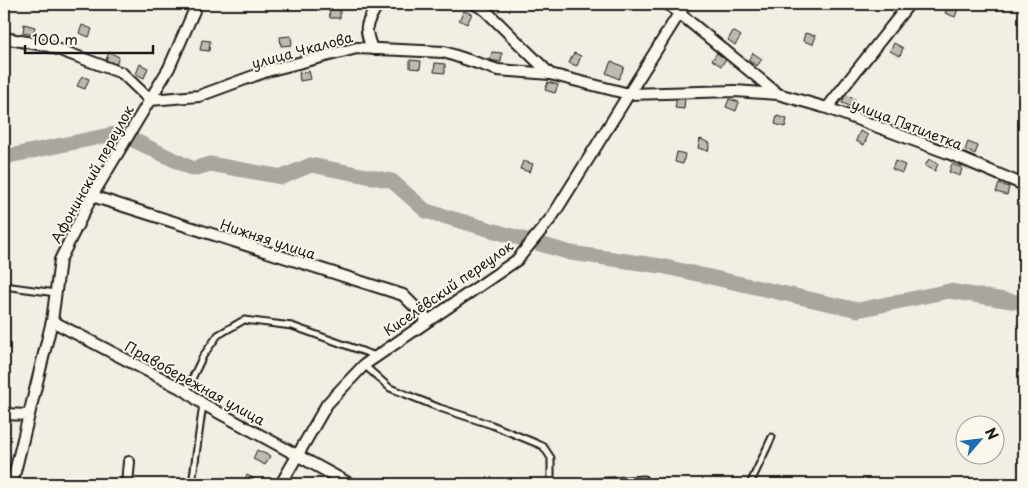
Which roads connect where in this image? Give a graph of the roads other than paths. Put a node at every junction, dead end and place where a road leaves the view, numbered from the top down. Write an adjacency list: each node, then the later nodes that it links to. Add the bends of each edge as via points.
1 (197, 4): 13 (street, Афонинский переулок, via 169,68)
2 (378, 4): 9 (street, via 367,23 366,32)
3 (475, 4): 10 (street)
4 (668, 4): 7 (street, улица Пятилетка)
5 (685, 4): 7 (street, Киселёвский переулок)
6 (909, 4): 14 (street)
7 (679, 13): 11 (street, Киселёвский переулок); 12 (street, улица Пятилетка)
8 (4, 38): 13 (street, via 49,46 122,73)
9 (372, 49): 10 (street, улица Чкалова, via 444,52 498,70); 13 (street, улица Чкалова, via 357,48 267,71 199,96)
10 (550, 74): 11 (street, улица Пятилетка)
11 (629, 94): 12 (street, улица Пятилетка, via 735,91); 19 (street, Киселёвский переулок, via 552,217 517,260)
12 (778, 94): 14 (street, улица Пятилетка)
13 (150, 100): 16 (street, Афонинский переулок)
14 (828, 108): 15 (street, улица Пятилетка)
15 (1024, 185)
16 (92, 196): 18 (street, Афонинский переулок, via 60,260); 19 (street, Нижняя улица, via 403,295)
17 (4, 286): 18 (lane)
18 (56, 292): 20 (street, Афонинский переулок)
19 (428, 320): 21 (street, Киселёвский переулок)
20 (52, 321): 23 (street, Правобережная улица); 26 (street, Афонинский переулок)
21 (376, 356): 22 (street, Киселёвский переулок); 23 (lane, via 292,326 244,320 218,335 203,356)
22 (364, 365): 28 (street, Киселёвский переулок, via 327,404); 36 (lane, via 390,388 543,446 551,458)
23 (186, 391): 24 (street, Правобережная улица)
24 (203, 404): 28 (street, Правобережная улица); 33 (lane)
25 (4, 414): 26 (street)
26 (29, 415): 31 (street, Афонинский переулок)
27 (772, 437): 38 (lane)
28 (297, 456): 34 (street, Киселёвский переулок); 35 (street, Правобережная улица)
29 (129, 462): 32 (street)
30 (644, 479): 37 (lane)
31 (12, 484)
32 (127, 484)
33 (192, 484)
34 (281, 484)
35 (350, 484)
36 (551, 484)
37 (585, 484)
38 (750, 484)

